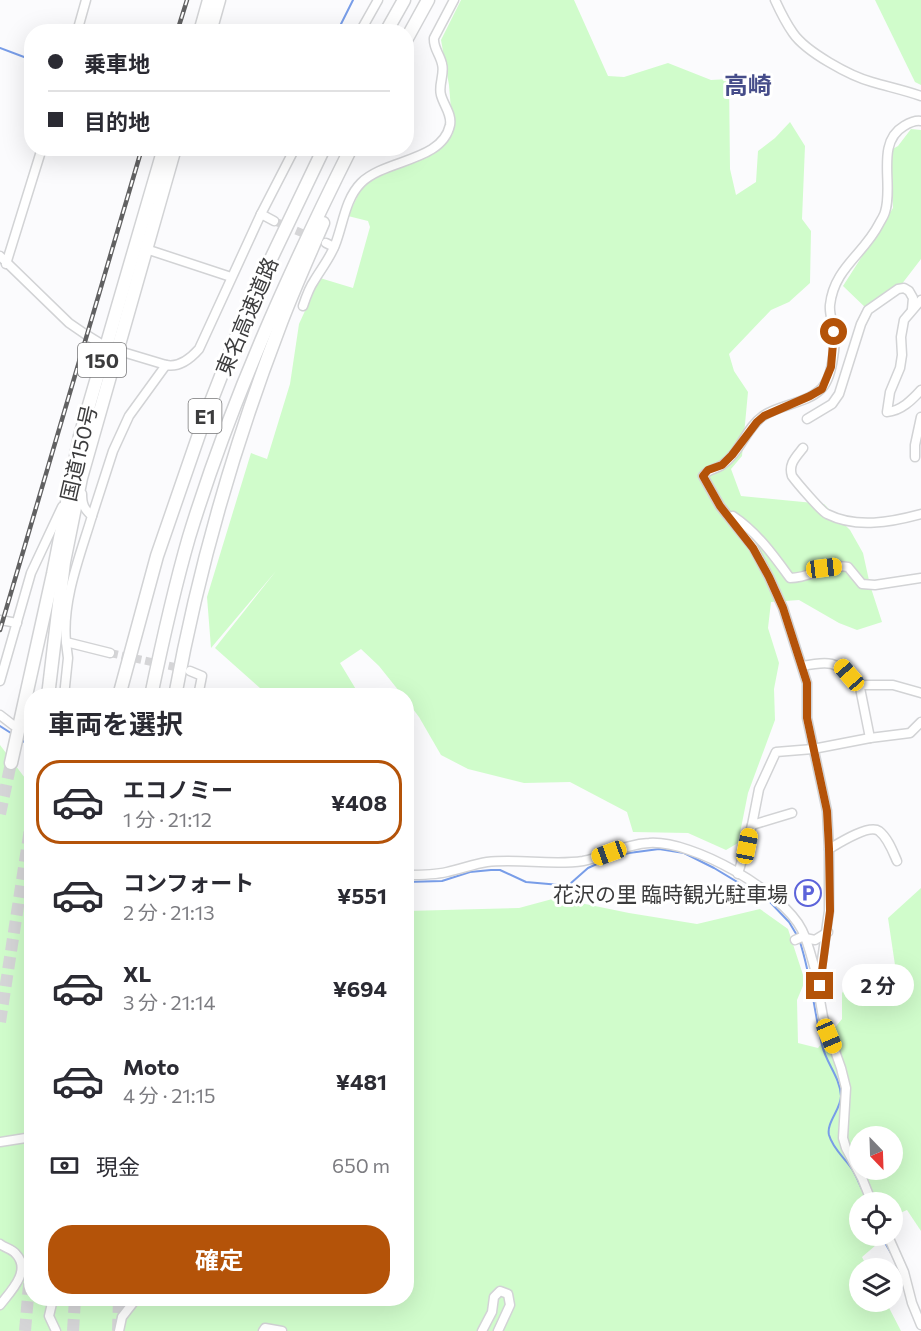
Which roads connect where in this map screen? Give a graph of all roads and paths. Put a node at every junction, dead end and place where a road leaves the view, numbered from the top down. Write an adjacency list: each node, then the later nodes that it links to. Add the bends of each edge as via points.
1 (86, 0): 9 (street)
2 (209, 0): 10 (highway)
3 (219, 0): 11 (highway)
4 (378, 0): 12 (street)
5 (404, 0): 13 (highway)
6 (428, 0): 14 (highway)
7 (454, 0): 27 (street, via 434,38 442,63 441,96 450,117 447,132 434,149 374,172 362,182 349,201)
8 (775, 0): 15 (street, via 794,34 810,49 870,82)
9 (79, 24)
10 (202, 24)
11 (212, 24)
12 (364, 24)
13 (390, 24)
14 (414, 26)
15 (921, 96)
16 (921, 120): 45 (street, via 896,132 889,146 886,211 874,233 841,272 830,304 834,347 827,380 822,389 810,396 764,416 722,465 708,470 703,476)
17 (40, 156): 30 (street)
18 (162, 156): 35 (highway, 国道150号 / 150)
19 (173, 156): 28 (highway, 国道150号 / 150)
20 (291, 156): 24 (street)
21 (320, 156): 60 (highway, 東名高速道路 / E1, via 248,307 205,417 157,556)
22 (347, 156): 61 (highway, 東名高速道路 / E1, via 268,323 236,402 189,538)
23 (353, 156): 62 (highway, 東名高速道路 / E1, via 279,326 249,408 200,576)
24 (261, 214): 25 (street); 31 (street)
25 (274, 221)
26 (326, 243): 27 (street)
27 (334, 247): 33 (street)
28 (146, 249): 31 (street); 35 (highway, 国道150号 / 150)
29 (0, 256): 30 (street)
30 (6, 264): 35 (street, via 69,323)
31 (231, 277): 36 (street, via 199,349 183,363)
32 (921, 300): 34 (street)
33 (303, 306)
34 (912, 309): 38 (street, via 904,320 900,368 887,412); 40 (street, via 913,297 904,288 868,310 839,394 832,404)
35 (112, 348): 36 (street); 43 (highway, 国道150号 / 150); 44 (highway, 国道150号 / 150, via 80,436)
36 (166, 364): 47 (street, via 129,416)
37 (921, 390): 38 (street)
38 (908, 403): 39 (street)
39 (921, 416): 42 (street)
40 (807, 419)
41 (803, 448): 46 (street, via 791,464 792,476 827,514 873,523)
42 (915, 457)
43 (81, 478): 47 (street, via 82,504); 58 (highway, 国道150号 / 150, via 64,562)
44 (67, 497): 50 (street, via 31,573); 57 (highway, 国道150号 / 150)
45 (720, 506): 48 (street, via 746,524 790,578 840,566 848,567 862,584); 53 (street, via 753,548 769,577)
46 (921, 514)
47 (92, 516): 51 (street, via 69,598)
48 (921, 578)
49 (0, 620): 50 (street)
50 (17, 623): 55 (street)
51 (66, 642): 52 (street); 59 (street)
52 (110, 653)
53 (802, 666): 56 (street, via 832,662); 70 (street)
54 (190, 671): 63 (street, via 201,676)
55 (0, 681)
56 (859, 683): 64 (street, via 893,685); 69 (street)
57 (27, 688)
58 (49, 688)
59 (65, 688)
60 (121, 688)
61 (153, 688)
62 (177, 688)
63 (199, 688)
64 (921, 693)
65 (24, 701): 71 (highway, 国道150号 / 150)
66 (0, 715): 68 (street)
67 (921, 722): 69 (street, via 910,734)
68 (13, 725)
69 (870, 738): 70 (street)
70 (813, 749): 73 (street, via 776,752 759,789); 74 (street, via 827,811)
71 (11, 763)
72 (792, 813): 73 (street)
73 (752, 825): 77 (street)
74 (829, 849): 75 (street, via 874,829 883,836); 78 (street)
75 (897, 861)
76 (414, 874): 77 (street, via 448,872 486,862 581,861 648,843 691,849)
77 (738, 874): 79 (street, via 788,910)
78 (828, 932): 79 (street, via 815,940); 81 (street)
79 (805, 937): 80 (street); 81 (street)
80 (795, 940)
81 (820, 986): 84 (street, via 823,1017 846,1088 843,1138)
82 (24, 1138): 83 (street)
83 (0, 1142)
84 (868, 1192)
85 (0, 1244): 87 (street, via 18,1255 21,1262 20,1281)
86 (892, 1246): 90 (street)
87 (0, 1305)
88 (51, 1306): 91 (street, via 49,1316)
89 (131, 1306): 92 (street, via 122,1317)
90 (921, 1325)
91 (56, 1331)
92 (119, 1331)
93 (263, 1331): 94 (street)
94 (282, 1331)
95 (482, 1331): 96 (street, via 492,1312 494,1297 500,1291 508,1294 510,1305)
96 (498, 1331)

